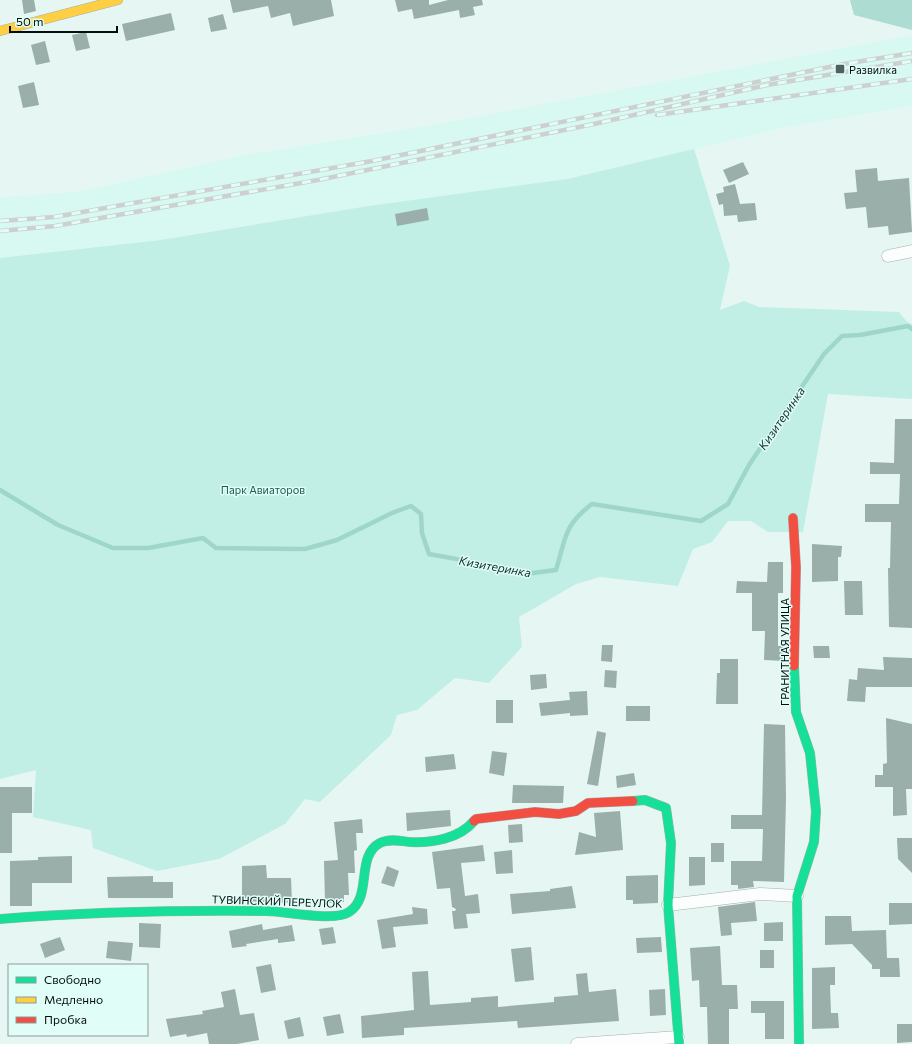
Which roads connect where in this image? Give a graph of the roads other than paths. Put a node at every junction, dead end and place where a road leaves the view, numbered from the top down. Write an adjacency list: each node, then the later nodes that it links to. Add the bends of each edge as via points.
1 (118, 0): 2 (street)
2 (0, 31)
3 (912, 251): 4 (street)
4 (888, 256)
5 (793, 518): 6 (street, ГРАНИТНАЯ УЛИЦА, via 796,567 796,712 810,753 816,811 814,842)
6 (797, 896): 7 (street, via 760,894); 11 (street, ГРАНИТНАЯ УЛИЦА)
7 (668, 905): 8 (street, ТУВИНСКИЙ ПЕРЕУЛОК, via 671,843 666,808 645,800 588,803 576,811 559,814 535,812 476,819 466,830 450,836 419,842 385,841 376,846 371,854 359,905 349,915 338,917 280,912 221,911); 9 (street)
8 (0, 918)
9 (679, 1040): 10 (street)
10 (577, 1044)
11 (799, 1044)

